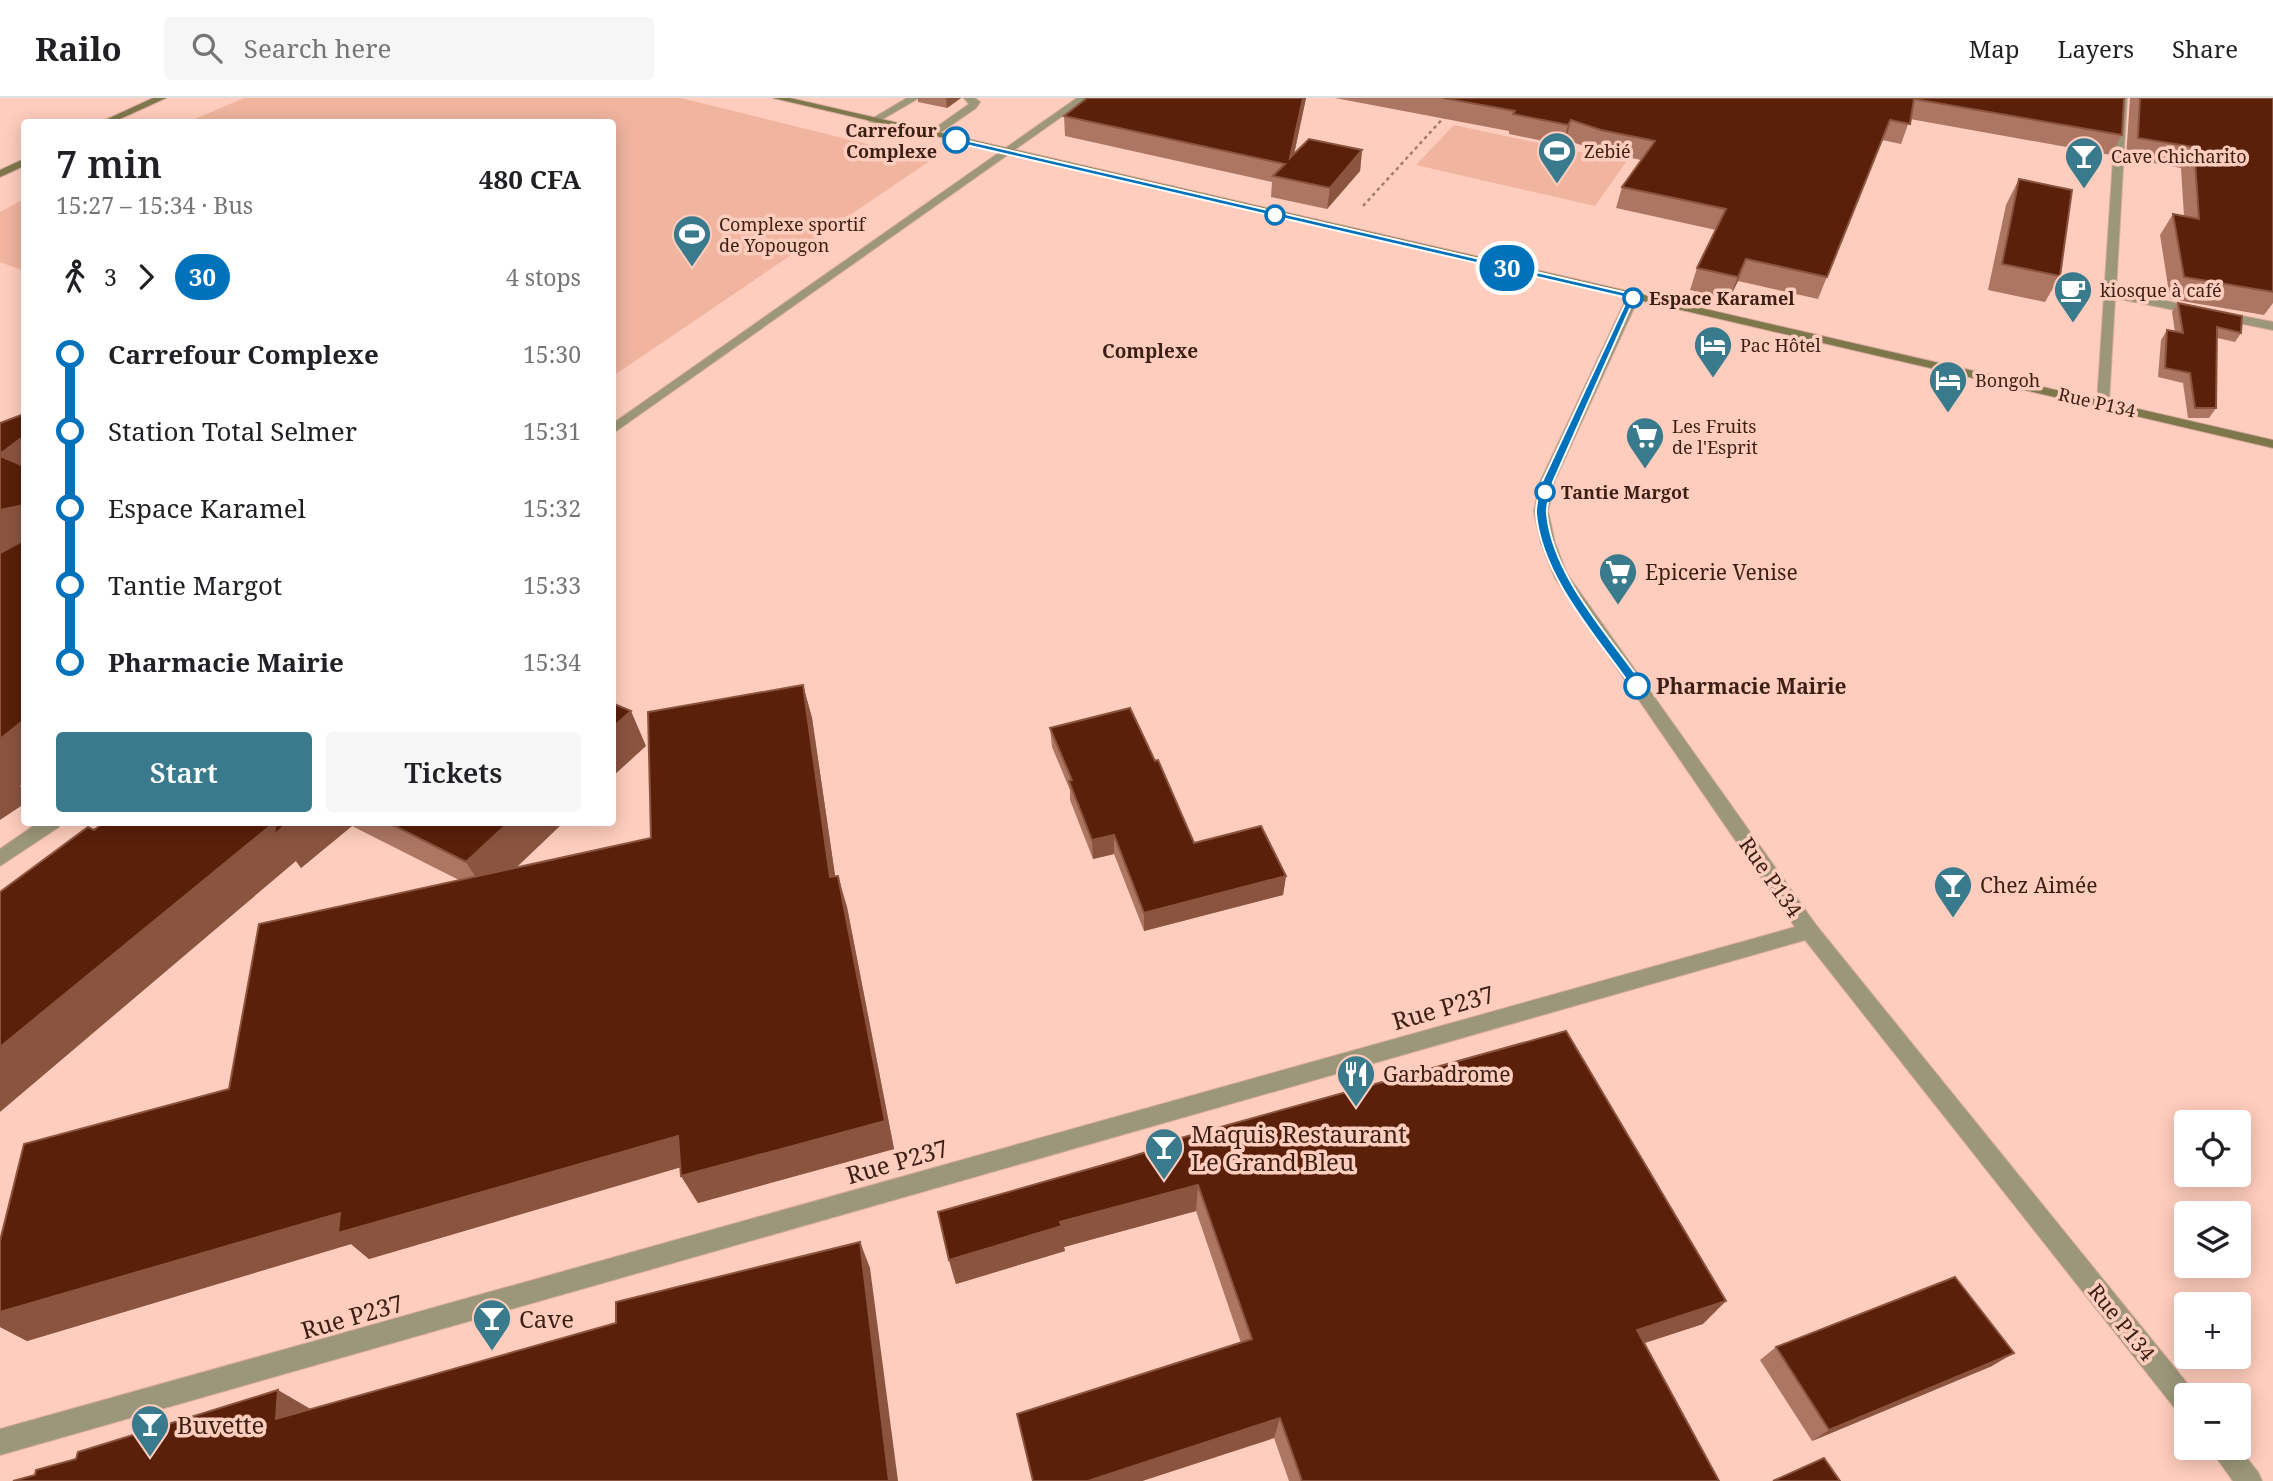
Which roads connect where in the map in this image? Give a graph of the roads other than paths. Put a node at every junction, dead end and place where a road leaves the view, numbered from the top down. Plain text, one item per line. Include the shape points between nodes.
1 (161, 98) edge
2 (778, 98) edge
3 (914, 98) edge
4 (969, 98) edge
5 (1083, 98) edge
6 (2122, 98) edge
7 (113, 119) edge
8 (873, 121) junction
9 (931, 135) junction
10 (1005, 152) junction
11 (21, 164) edge
12 (0, 174) edge
13 (2109, 293) junction
14 (1633, 297) junction
15 (2273, 326) edge
16 (2103, 403) junction
17 (616, 427) edge
18 (2273, 444) edge
19 (47, 826) edge
20 (0, 859) edge
21 (1809, 931) junction
22 (2174, 1387) edge
23 (0, 1442) edge
24 (2232, 1460) edge
25 (2249, 1481) edge

1 - 7 street
2 - 8 street, Rue P134
3 - 8 street
4 - 9 street via 974,106
5 - 10 street
6 - 13 street
8 - 9 street, Rue P134
9 - 10 street, Rue P134
10 - 14 street, Rue P134
10 - 17 street
11 - 12 street
13 - 15 street
13 - 16 street
14 - 16 street, Rue P134
14 - 21 street, Rue P134 via 1547,482 1541,512 1548,543 1560,575
16 - 18 street, Rue P134
19 - 20 street
21 - 22 street, Rue P134
21 - 23 street, Rue P237
24 - 25 street

